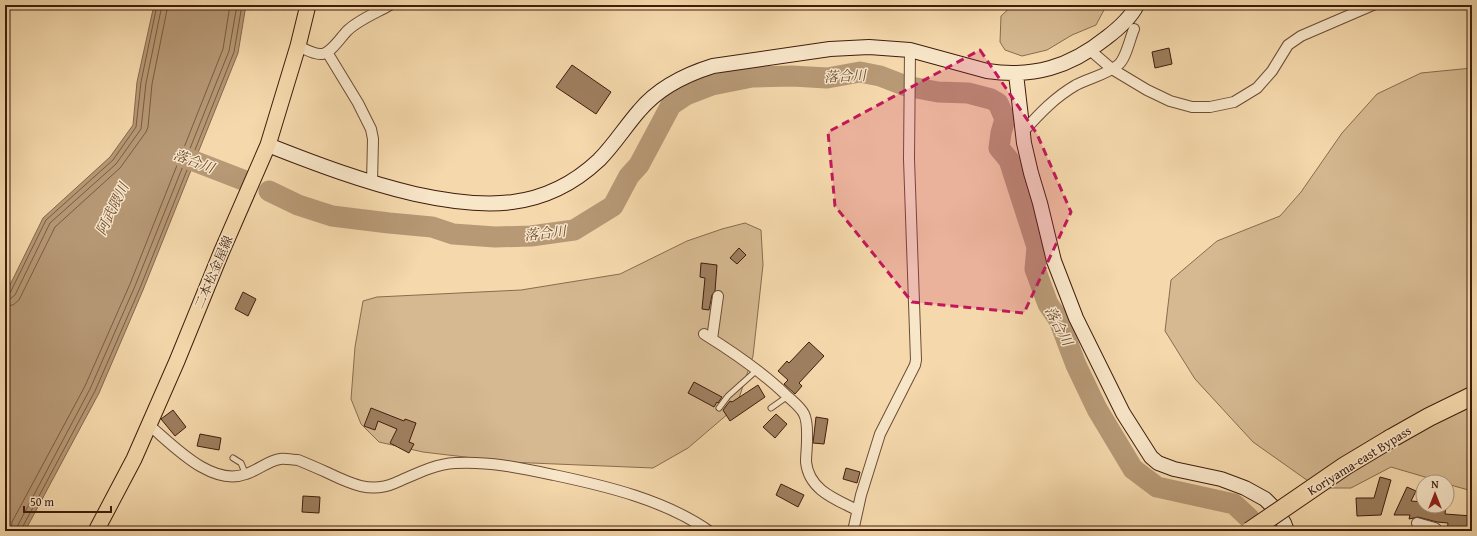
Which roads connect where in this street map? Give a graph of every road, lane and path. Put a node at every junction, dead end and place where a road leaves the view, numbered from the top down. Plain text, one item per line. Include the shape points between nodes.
1 (308, 5) edge
2 (390, 5) edge
3 (1138, 5) edge
4 (1373, 5) edge
5 (1134, 29) dead end
6 (298, 46) junction
7 (910, 50) junction
8 (1091, 51) junction
9 (327, 52) junction
10 (1112, 69) junction
11 (1016, 74) junction
12 (1023, 132) junction
13 (268, 145) junction
14 (372, 183) junction
15 (718, 296) dead end
16 (757, 370) junction
17 (788, 396) junction
18 (1472, 396) edge
19 (719, 408) dead end
20 (771, 408) dead end
21 (149, 425) junction
22 (233, 458) dead end
23 (246, 475) junction
24 (856, 510) junction
25 (1416, 523) dead end
26 (96, 531) edge
27 (709, 531) edge
28 (853, 531) edge
29 (1250, 531) edge
30 (1287, 531) edge
31 (1438, 531) edge

1 - 6 main road, 二本松金屋線
2 - 9 street via 358,22
3 - 8 street via 1124,23
4 - 10 street via 1302,36 1288,45 1272,72 1261,84 1234,102 1222,105 1202,108 1181,105
5 - 10 street via 1122,60
6 - 9 street via 316,54
6 - 13 main road, 二本松金屋線
7 - 11 street via 987,71
7 - 14 street via 869,47 830,49 727,63 697,71 674,81 660,91 639,110 600,159 586,171 553,192 534,198 474,204 432,198
7 - 24 street via 909,159 916,360 880,434
8 - 10 street
8 - 11 street via 1056,67
9 - 14 street via 371,129
10 - 12 street via 1066,92 1052,102
11 - 12 street
12 - 30 street via 1054,261 1076,318 1123,413 1151,457 1174,469 1220,479 1245,488 1265,499 1275,509
13 - 14 street
13 - 21 main road, 二本松金屋線
15 - 16 street via 708,337
16 - 17 street
16 - 19 lane via 728,396
17 - 20 lane
17 - 24 street via 804,413 807,422 806,461 813,481 827,496
18 - 29 highway, Koriyama-east Bypass, bridge via 1429,417 1345,466
21 - 23 street via 194,463 222,475
21 - 26 main road, 二本松金屋線
22 - 23 lane via 240,463
23 - 27 street via 280,458 291,459 355,485 375,488 453,463 484,462 606,486 685,516
24 - 28 street
25 - 31 street

